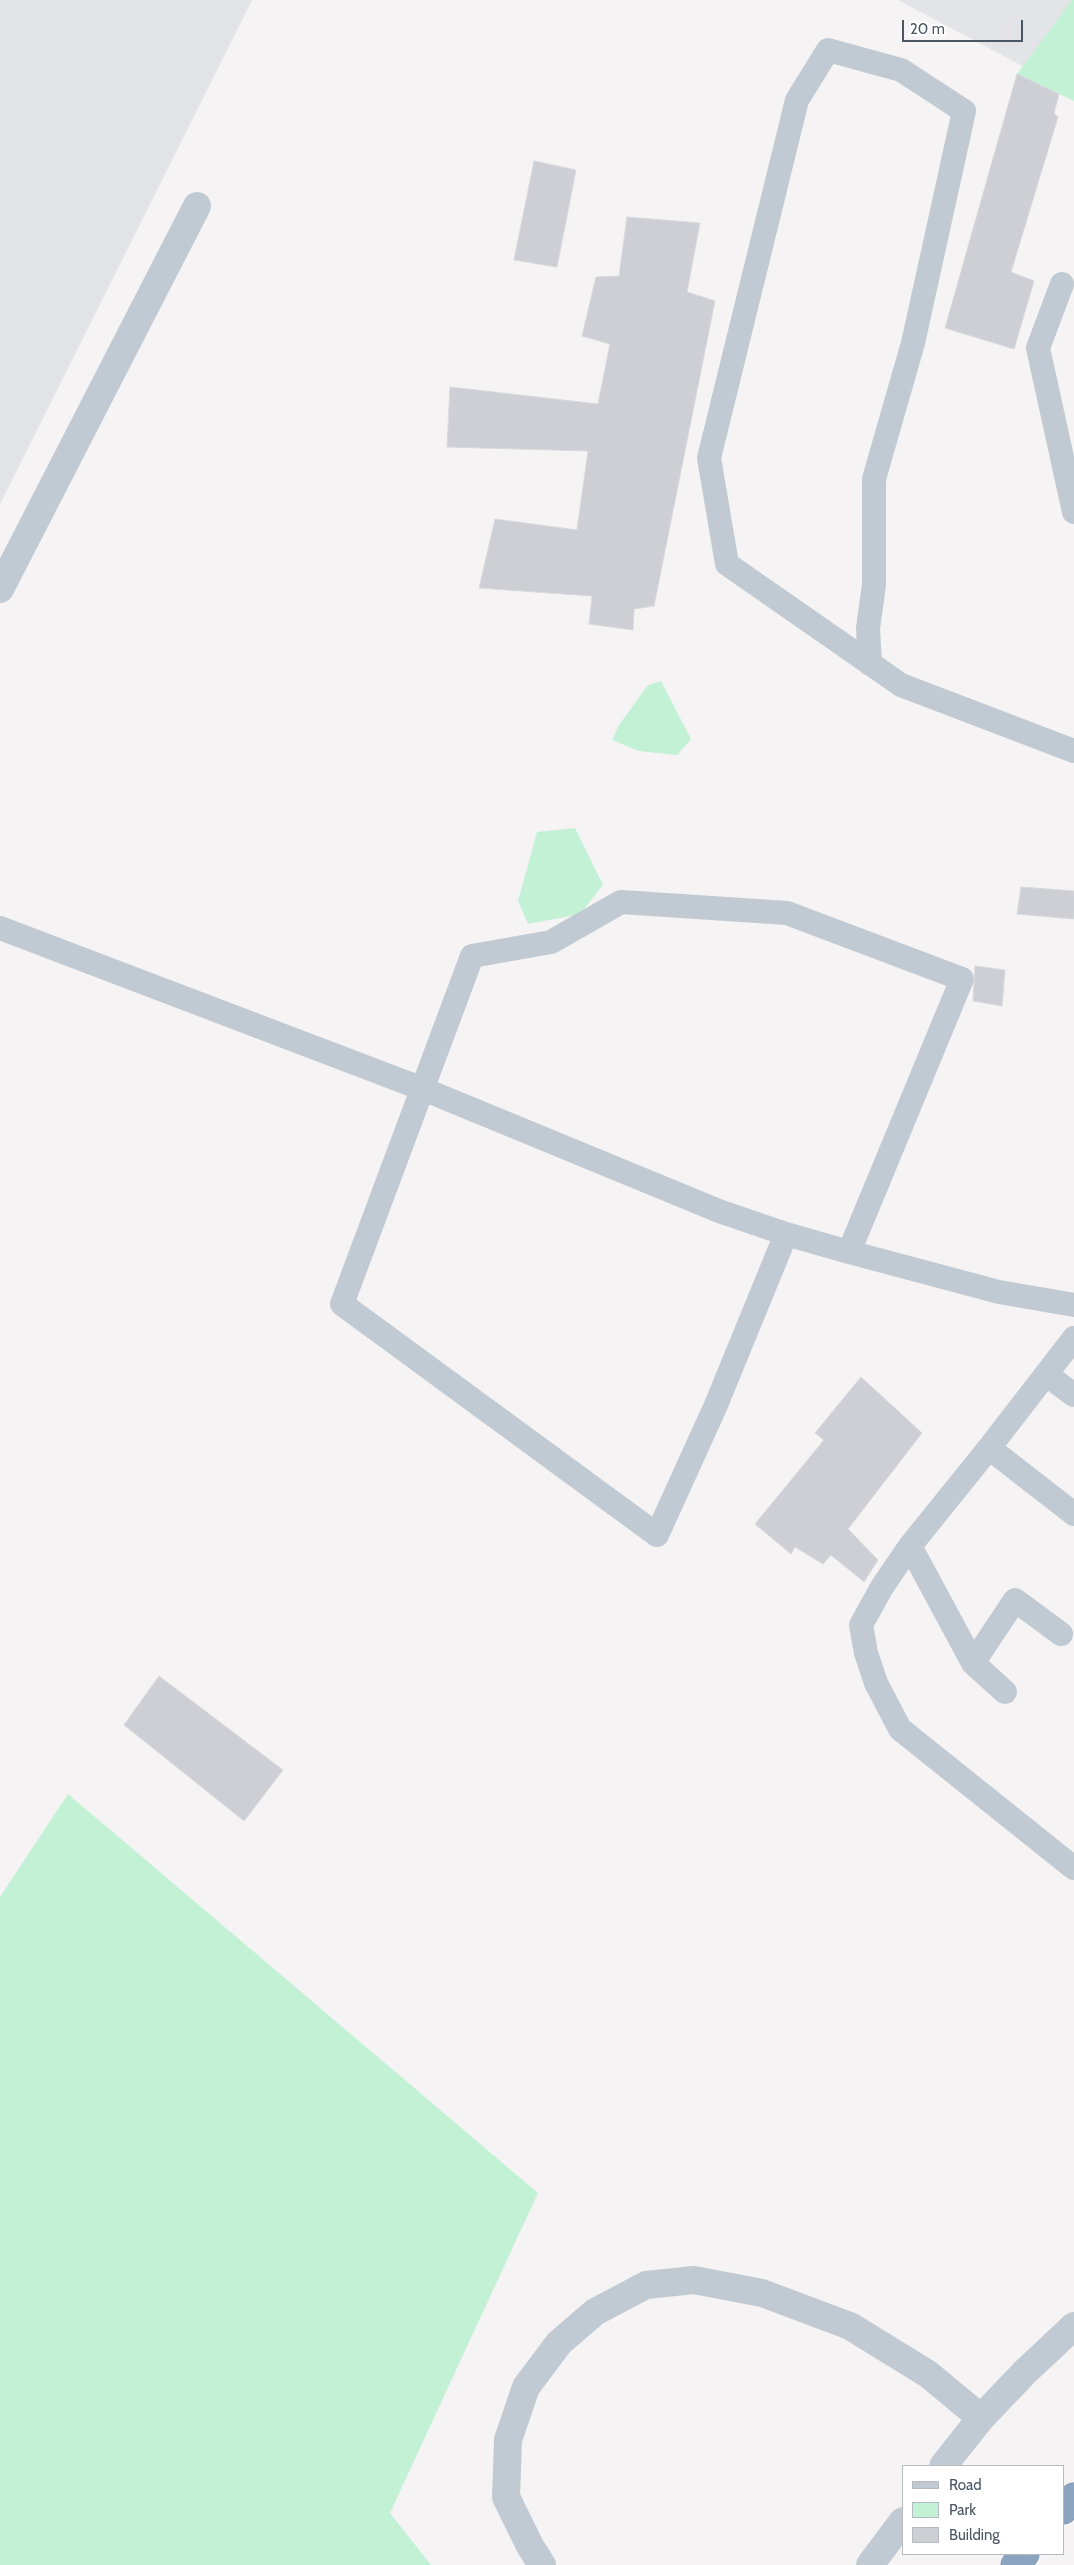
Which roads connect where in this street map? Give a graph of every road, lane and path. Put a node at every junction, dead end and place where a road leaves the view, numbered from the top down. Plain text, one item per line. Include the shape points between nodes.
1 (198, 206) dead end
2 (1062, 284) dead end
3 (1073, 504) edge
4 (0, 590) edge
5 (870, 664) junction
6 (1074, 751) edge
7 (0, 928) edge
8 (423, 1089) junction
9 (786, 1234) junction
10 (849, 1252) junction
11 (1074, 1305) edge
12 (1074, 1338) edge
13 (1047, 1375) junction
14 (1074, 1395) edge
15 (989, 1448) junction
16 (1074, 1514) edge
17 (910, 1546) junction
18 (1061, 1634) dead end
19 (973, 1663) junction
20 (1005, 1692) dead end
21 (1074, 1868) edge
22 (1074, 2326) edge
23 (980, 2418) junction
24 (944, 2465) edge
25 (902, 2522) edge
26 (1023, 2555) edge
27 (1030, 2555) edge
28 (542, 2565) edge
29 (870, 2565) edge
30 (1015, 2565) edge
31 (1022, 2565) edge

1 - 4 street
2 - 3 lane via 1038,348
5 - 5 lane via 727,564 709,458 797,100 828,50 901,70 964,110 913,343 874,479 874,585 868,628
5 - 6 lane via 901,685
7 - 8 lane
8 - 9 lane via 719,1211
8 - 9 lane via 342,1304 657,1535 716,1405
8 - 10 lane via 472,956 551,942 621,902 787,913 874,945 962,980
9 - 10 lane
10 - 11 lane via 999,1292
12 - 13 lane
13 - 14 lane
13 - 15 lane
15 - 16 lane
15 - 17 lane
17 - 19 lane
17 - 21 lane via 861,1625 876,1683 900,1729
18 - 19 lane via 1015,1600
19 - 20 lane
22 - 23 street
23 - 24 street
23 - 28 street via 928,2374 850,2326 762,2293 694,2280 646,2286 595,2312 580,2324 559,2343 526,2387 508,2440 506,2497
25 - 29 street
26 - 30 highway
27 - 31 highway

